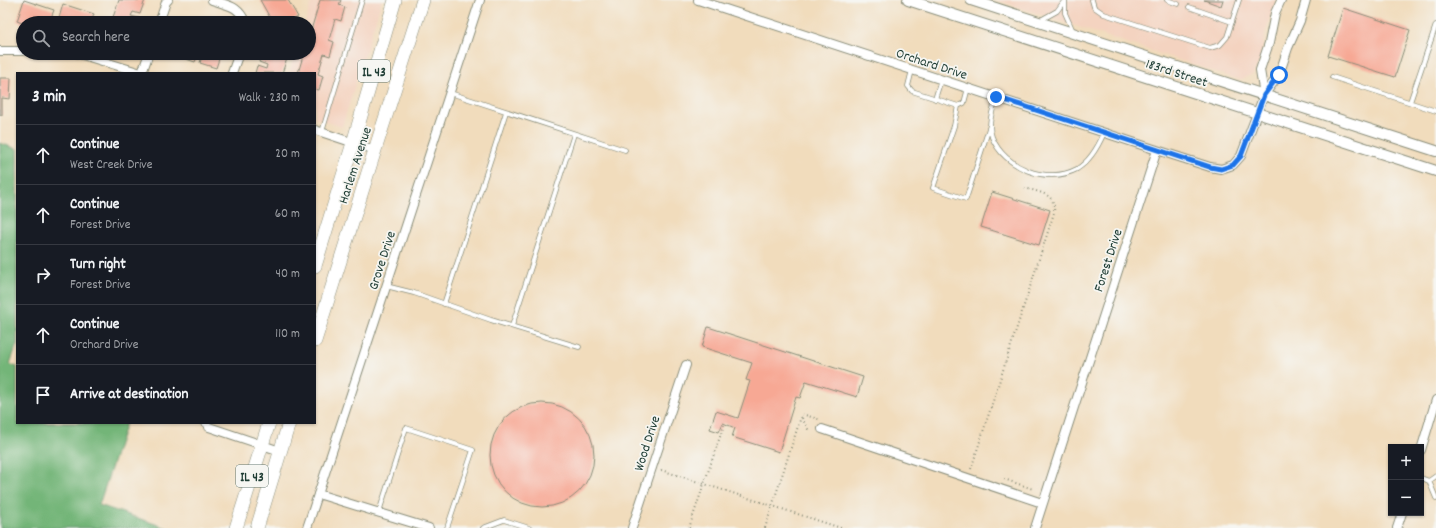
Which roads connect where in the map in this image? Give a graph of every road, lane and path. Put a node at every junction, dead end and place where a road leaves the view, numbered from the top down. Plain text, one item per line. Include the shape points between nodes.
1 (168, 0) edge
2 (212, 0) edge
3 (362, 0) edge
4 (395, 0) edge
5 (424, 0) edge
6 (480, 0) edge
7 (698, 0) edge
8 (908, 0) edge
9 (971, 0) edge
10 (1065, 0) edge
11 (1092, 0) edge
12 (1167, 0) edge
13 (1240, 0) edge
14 (1281, 0) edge
15 (1306, 0) edge
16 (1178, 4) dead end
17 (1189, 8) dead end
18 (161, 16) edge
19 (243, 16) edge
20 (1038, 22) junction
21 (1232, 22) junction
22 (1436, 25) edge
23 (1074, 34) junction
24 (16, 50) edge
25 (0, 51) edge
26 (99, 60) edge
27 (147, 60) edge
28 (237, 60) edge
29 (912, 70) junction
30 (139, 72) edge
31 (142, 72) edge
32 (232, 72) edge
33 (1332, 76) dead end
34 (941, 80) junction
35 (968, 88) junction
36 (449, 93) junction
37 (1264, 95) junction
38 (996, 97) junction
39 (936, 99) junction
40 (1410, 102) junction
41 (958, 106) junction
42 (1436, 111) edge
43 (506, 112) junction
44 (1258, 113) junction
45 (990, 125) junction
46 (318, 131) edge
47 (1104, 133) junction
48 (574, 134) junction
49 (354, 143) junction
50 (375, 150) junction
51 (625, 150) dead end
52 (1157, 150) junction
53 (1436, 150) edge
54 (1436, 171) edge
55 (1025, 188) dead end
56 (317, 251) edge
57 (386, 286) junction
58 (444, 304) junction
59 (512, 326) junction
60 (316, 338) edge
61 (579, 346) dead end
62 (686, 365) dead end
63 (1436, 400) edge
64 (801, 417) junction
65 (206, 424) edge
66 (268, 424) edge
67 (289, 424) edge
68 (724, 425) dead end
69 (823, 425) joint
70 (809, 431) dead end
71 (1423, 444) edge
72 (262, 445) junction
73 (280, 451) junction
74 (658, 469) dead end
75 (971, 469) dead end
76 (1436, 476) edge
77 (999, 478) dead end
78 (1424, 479) edge
79 (1429, 481) junction
80 (705, 484) junction
81 (1033, 489) dead end
82 (318, 494) junction
83 (1436, 498) edge
84 (1042, 503) junction
85 (772, 506) junction
86 (379, 513) junction
87 (1401, 516) edge
88 (236, 528) edge
89 (257, 528) edge
90 (307, 528) edge
91 (429, 528) edge
92 (447, 528) edge
93 (483, 528) edge
94 (529, 528) edge
95 (632, 528) edge
96 (689, 528) edge
97 (765, 528) edge
98 (841, 528) edge
99 (1035, 528) edge
100 (1397, 528) edge

1 - 18 street
2 - 19 street via 236,9
3 - 46 lane
4 - 49 main road, Harlem Avenue / IL 43
5 - 50 main road, Harlem Avenue / IL 43
6 - 36 street, Grove Drive
7 - 29 street, Orchard Drive
8 - 44 street, 183rd Street
9 - 20 street, 183rd Street
10 - 20 lane via 1057,11
10 - 23 lane via 1065,13
11 - 21 lane via 1094,7 1104,14 1210,48 1220,45 1227,37
12 - 16 lane
13 - 21 lane
14 - 37 street via 1274,13 1269,44 1260,70
15 - 37 street via 1279,75
17 - 21 lane
20 - 23 street, 183rd Street
22 - 40 lane
23 - 37 street, 183rd Street
24 - 25 street
26 - 30 street
27 - 31 street
28 - 32 street
29 - 34 street, Orchard Drive
29 - 39 lane via 909,89
33 - 40 lane
34 - 35 street, Orchard Drive
34 - 39 lane
35 - 38 street, Orchard Drive
35 - 41 lane via 964,103
36 - 43 lane
36 - 57 street, Grove Drive
37 - 44 street
37 - 53 street, 183rd Street
38 - 45 lane
38 - 47 street, Orchard Drive
39 - 41 lane
40 - 42 lane
41 - 45 lane via 954,126 933,188 966,199
43 - 48 lane
43 - 58 lane
44 - 52 street via 1241,156 1233,165 1221,169 1210,167
44 - 54 street, 183rd Street
45 - 47 lane via 992,136 1001,153 1012,164 1027,171 1048,175 1063,174 1077,168 1098,148
46 - 49 street
47 - 52 street, Orchard Drive
48 - 51 lane
48 - 59 lane
49 - 50 street
49 - 56 main road, Harlem Avenue / IL 43
50 - 60 main road, Harlem Avenue / IL 43
52 - 84 street, Forest Drive
55 - 75 path via 1050,197 1055,204 1054,213
57 - 58 lane
57 - 82 street, Grove Drive
58 - 59 lane
59 - 61 lane
62 - 95 street, Wood Drive
63 - 71 street
64 - 69 path via 802,414
64 - 70 path
64 - 85 path
65 - 72 street
66 - 72 main road, IL 43
67 - 73 main road, IL 43
68 - 80 path
69 - 84 street
72 - 73 street
72 - 88 main road, IL 43
73 - 89 main road, IL 43
74 - 80 path
76 - 79 lane
77 - 81 path
78 - 79 lane
79 - 83 lane
80 - 85 path
80 - 96 path
82 - 86 street
82 - 90 street, Grove Drive
84 - 99 street, Forest Drive
85 - 97 path
85 - 98 path
86 - 91 street
86 - 92 lane via 406,428 473,450
87 - 100 street
93 - 94 lane via 504,520

